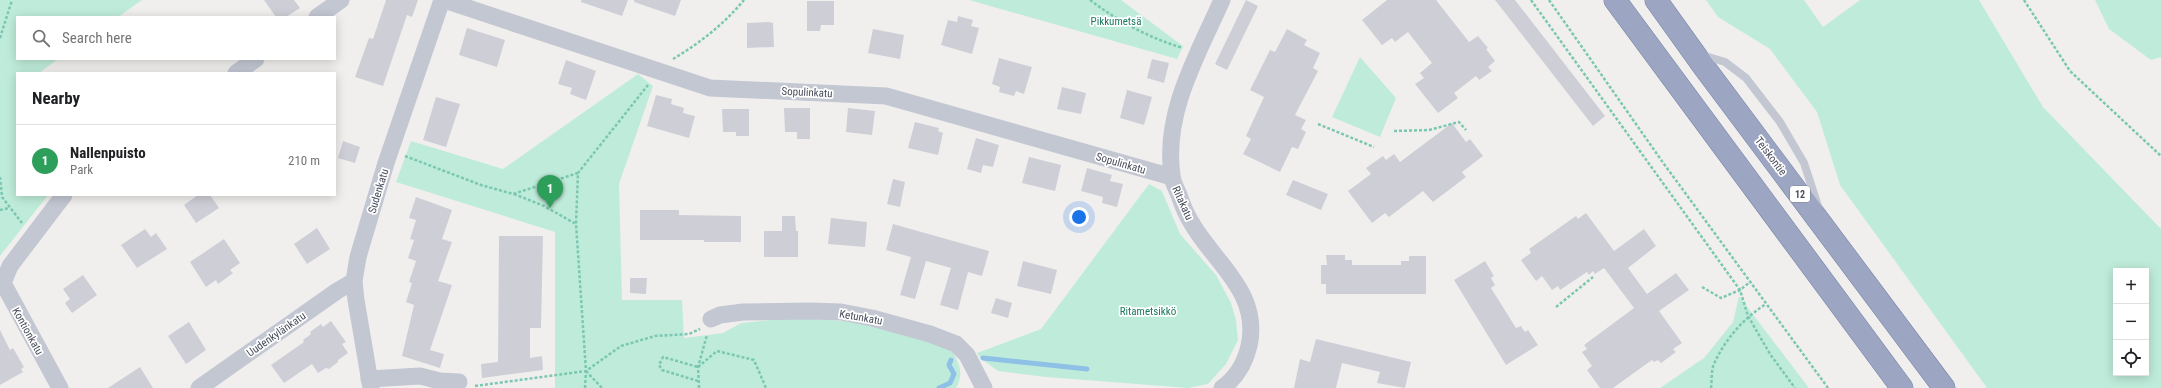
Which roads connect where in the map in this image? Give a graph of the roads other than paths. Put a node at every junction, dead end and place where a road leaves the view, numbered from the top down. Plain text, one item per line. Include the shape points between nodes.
1 (342, 0) edge
2 (443, 0) edge
3 (1222, 0) edge
4 (1615, 0) edge
5 (1656, 0) edge
6 (318, 16) edge
7 (255, 60) edge
8 (237, 72) edge
9 (1172, 177) junction
10 (63, 196) edge
11 (354, 281) junction
12 (711, 319) road end
13 (459, 382) road end
14 (370, 384) edge
15 (60, 388) edge
16 (199, 388) edge
17 (984, 388) edge
18 (1222, 388) edge
19 (1902, 388) edge
20 (1944, 388) edge

1 - 6 street
2 - 9 street, Sopulinkatu via 710,88 886,96
2 - 11 street, Sudenkatu via 386,163 358,256
3 - 9 street, Ritakatu via 1177,108 1170,144
4 - 19 highway
5 - 20 highway, Teiskontie / 12
7 - 8 street
9 - 18 street, Ritakatu via 1191,223 1230,274 1244,297 1252,334 1247,355 1233,380
10 - 15 street, Kontionkatu via 10,266 3,283
11 - 14 street, Sudenkatu
11 - 16 street, Uudenkylänkatu
12 - 17 street, Ketunkatu via 743,312 826,311 857,314 930,334 956,344 967,355
13 - 14 street via 420,376

